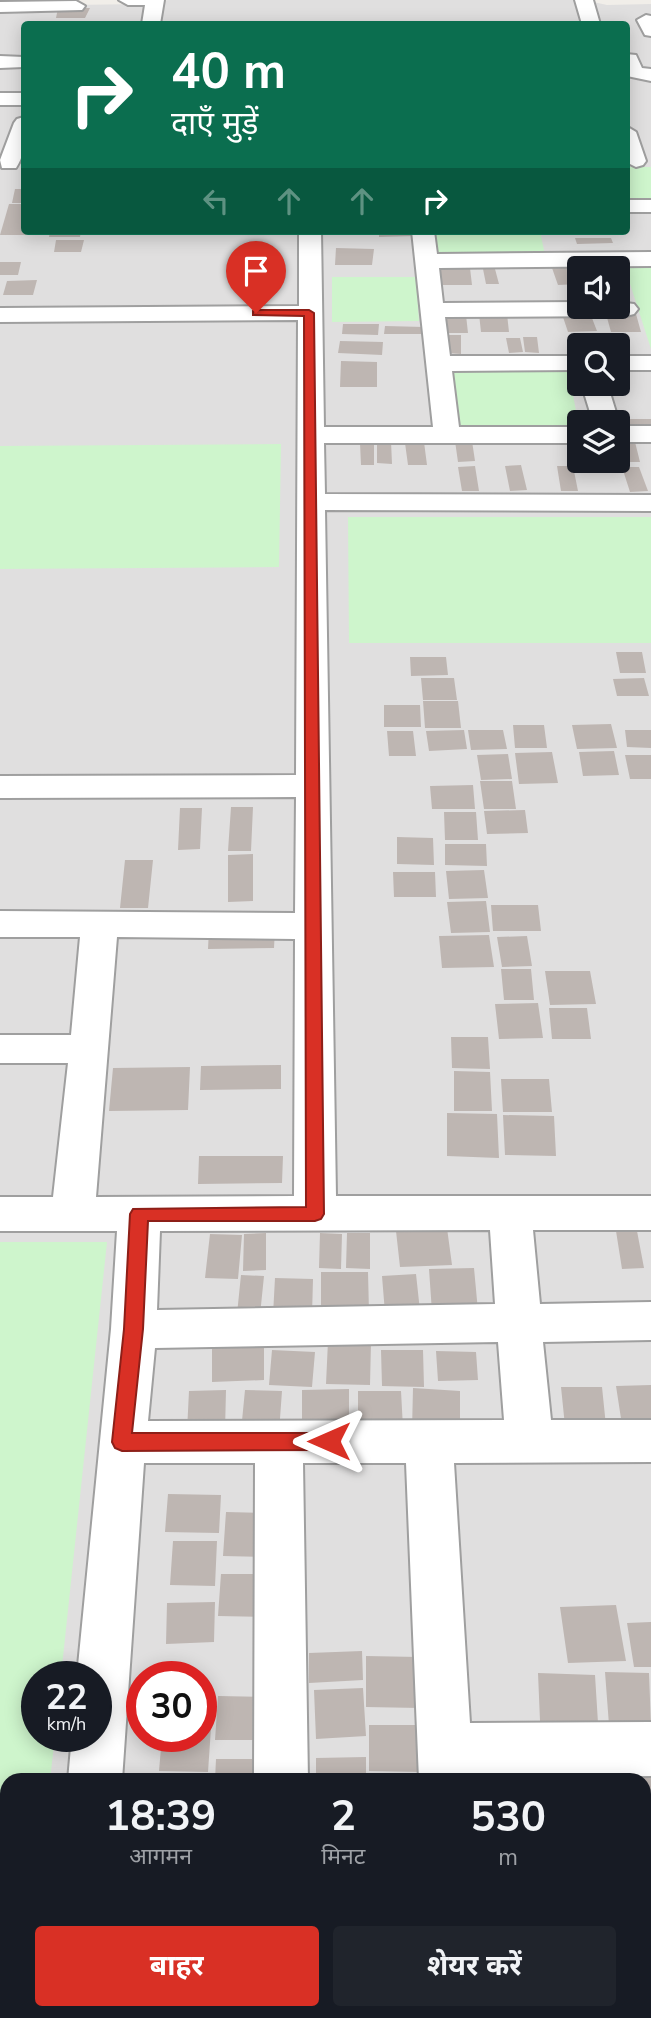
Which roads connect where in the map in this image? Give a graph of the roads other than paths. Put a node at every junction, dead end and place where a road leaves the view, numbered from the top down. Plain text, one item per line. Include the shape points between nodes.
1 (0, 0) edge
2 (17, 0) edge
3 (128, 0) edge
4 (583, 0) edge
5 (0, 6) edge
6 (76, 6) dead end
7 (152, 21) edge
8 (601, 21) edge
9 (630, 58) edge
10 (651, 59) edge
11 (0, 62) edge
12 (21, 62) edge
13 (630, 63) edge
14 (0, 75) edge
15 (21, 75) edge
16 (651, 75) edge
17 (0, 91) edge
18 (21, 91) edge
19 (0, 99) edge
20 (21, 99) edge
21 (21, 133) edge
22 (630, 142) edge
23 (638, 161) edge
24 (11, 164) edge
25 (630, 206) edge
26 (651, 206) edge
27 (310, 235) edge
28 (423, 235) edge
29 (651, 260) edge
30 (426, 261) junction
31 (567, 309) edge
32 (432, 310) junction
33 (309, 313) junction
34 (0, 314) edge
35 (567, 363) edge
36 (630, 363) edge
37 (651, 363) edge
38 (439, 364) junction
39 (630, 434) edge
40 (651, 434) edge
41 (310, 435) junction
42 (447, 435) junction
43 (567, 435) edge
44 (310, 502) junction
45 (651, 503) edge
46 (312, 786) junction
47 (0, 787) edge
48 (0, 924) edge
49 (100, 925) junction
50 (313, 926) junction
51 (0, 1049) edge
52 (88, 1049) junction
53 (651, 1213) edge
54 (0, 1214) edge
55 (71, 1214) junction
56 (139, 1214) junction
57 (315, 1214) junction
58 (510, 1214) junction
59 (651, 1321) edge
60 (520, 1323) junction
61 (134, 1329) junction
62 (529, 1440) junction
63 (429, 1441) junction
64 (651, 1441) edge
65 (122, 1442) junction
66 (279, 1442) junction
67 (651, 1749) edge
68 (445, 1765) edge
69 (96, 1773) edge
70 (281, 1773) edge

1 - 2 street
3 - 7 street via 155,0
4 - 8 street
5 - 6 street
9 - 10 street
11 - 12 street
13 - 16 street via 634,72
14 - 15 street
17 - 18 street
19 - 20 street
21 - 24 street
22 - 23 street
25 - 26 street
27 - 33 street
28 - 30 street
29 - 30 street via 570,250
30 - 32 street
31 - 32 street
32 - 38 street
33 - 34 street
33 - 41 street
35 - 38 street
36 - 37 street
38 - 42 street
39 - 40 street
41 - 42 street
41 - 44 street
42 - 43 street
44 - 45 street
44 - 46 street
46 - 47 street
46 - 50 street
48 - 49 street
49 - 50 street
49 - 52 street
50 - 57 street
51 - 52 street
52 - 55 street
53 - 58 street
54 - 55 street
55 - 56 street
56 - 57 street
56 - 61 street
57 - 58 street
58 - 60 street
59 - 60 street
60 - 61 street
60 - 62 street
61 - 65 street
62 - 63 street
62 - 64 street
63 - 66 street
63 - 68 street
65 - 66 street
65 - 69 street
66 - 70 street
67 - 68 street

